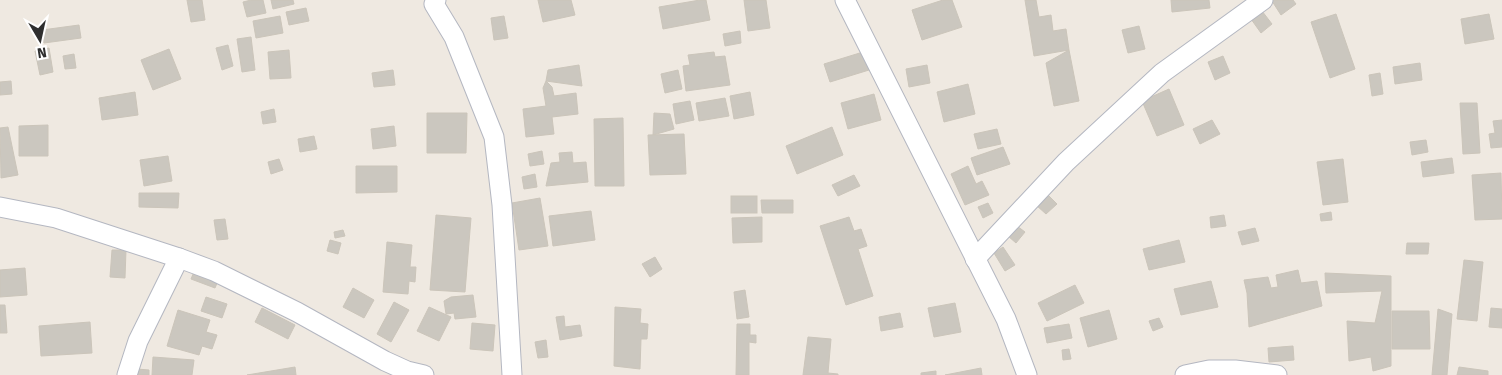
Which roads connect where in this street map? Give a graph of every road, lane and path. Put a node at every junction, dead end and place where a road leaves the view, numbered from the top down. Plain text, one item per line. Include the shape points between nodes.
1 (845, 0) edge
2 (1263, 0) edge
3 (432, 1) edge
4 (0, 207) edge
5 (180, 258) junction
6 (975, 259) junction
7 (127, 375) edge
8 (424, 375) edge
9 (512, 375) edge
10 (1027, 375) edge
11 (1185, 375) edge
12 (1277, 375) edge

1 - 6 street
2 - 6 street via 1162,73 1066,162
3 - 9 street via 454,37 494,137 502,205
4 - 5 street via 56,218
5 - 7 street via 138,341
5 - 8 street via 297,312 385,361
6 - 10 street via 1006,319
11 - 12 street via 1209,370 1235,370

